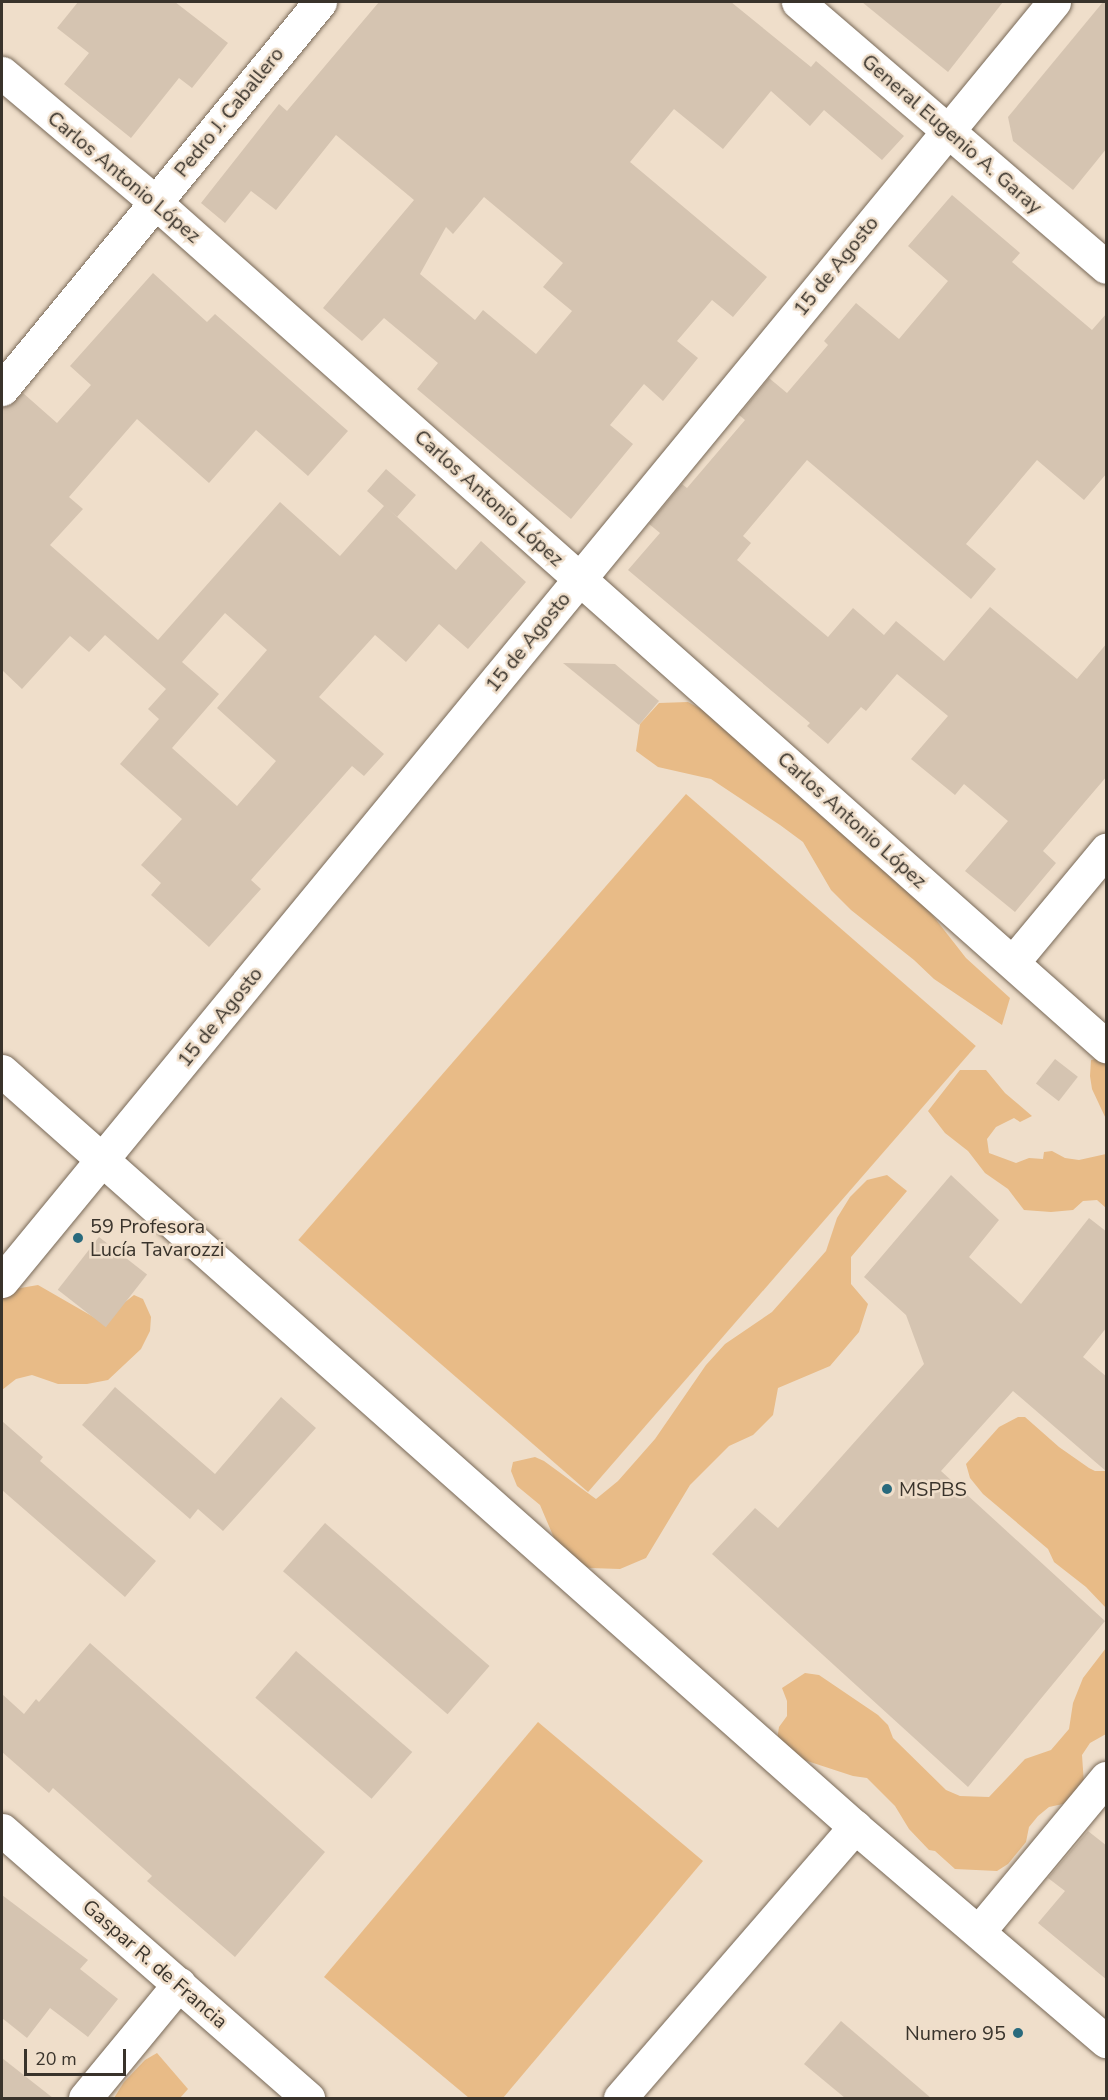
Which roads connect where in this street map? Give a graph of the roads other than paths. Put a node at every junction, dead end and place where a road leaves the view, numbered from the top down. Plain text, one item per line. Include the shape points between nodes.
1 (320, 2) edge
2 (798, 2) edge
3 (1054, 2) edge
4 (2, 74) edge
5 (948, 130) junction
6 (155, 202) junction
7 (1107, 267) edge
8 (2, 389) edge
9 (580, 579) junction
10 (1107, 850) edge
11 (1012, 962) junction
12 (1107, 1046) edge
13 (2, 1071) edge
14 (102, 1160) junction
15 (2, 1281) edge
16 (1107, 1778) edge
17 (855, 1827) junction
18 (2, 1830) edge
19 (979, 1931) junction
20 (179, 1984) junction
21 (1107, 2041) edge
22 (85, 2098) edge
23 (308, 2098) edge
24 (620, 2098) edge

1 - 6 street, Pedro J. Caballero
2 - 5 street, General Eugenio A. Garay
3 - 5 street, 15 de Agosto
4 - 6 street, Carlos Antonio López
5 - 7 street, General Eugenio A. Garay
5 - 9 street, 15 de Agosto
6 - 8 street, Pedro J. Caballero
6 - 9 street, Carlos Antonio López
9 - 11 street, Carlos Antonio López
9 - 14 street, 15 de Agosto
10 - 11 street
11 - 12 street, Carlos Antonio López
13 - 14 street
14 - 15 street, 15 de Agosto
14 - 17 street
16 - 19 street
17 - 19 street
17 - 24 street
18 - 20 street, Gaspar R. de Francia
19 - 21 street
20 - 22 street
20 - 23 street, Gaspar R. de Francia

